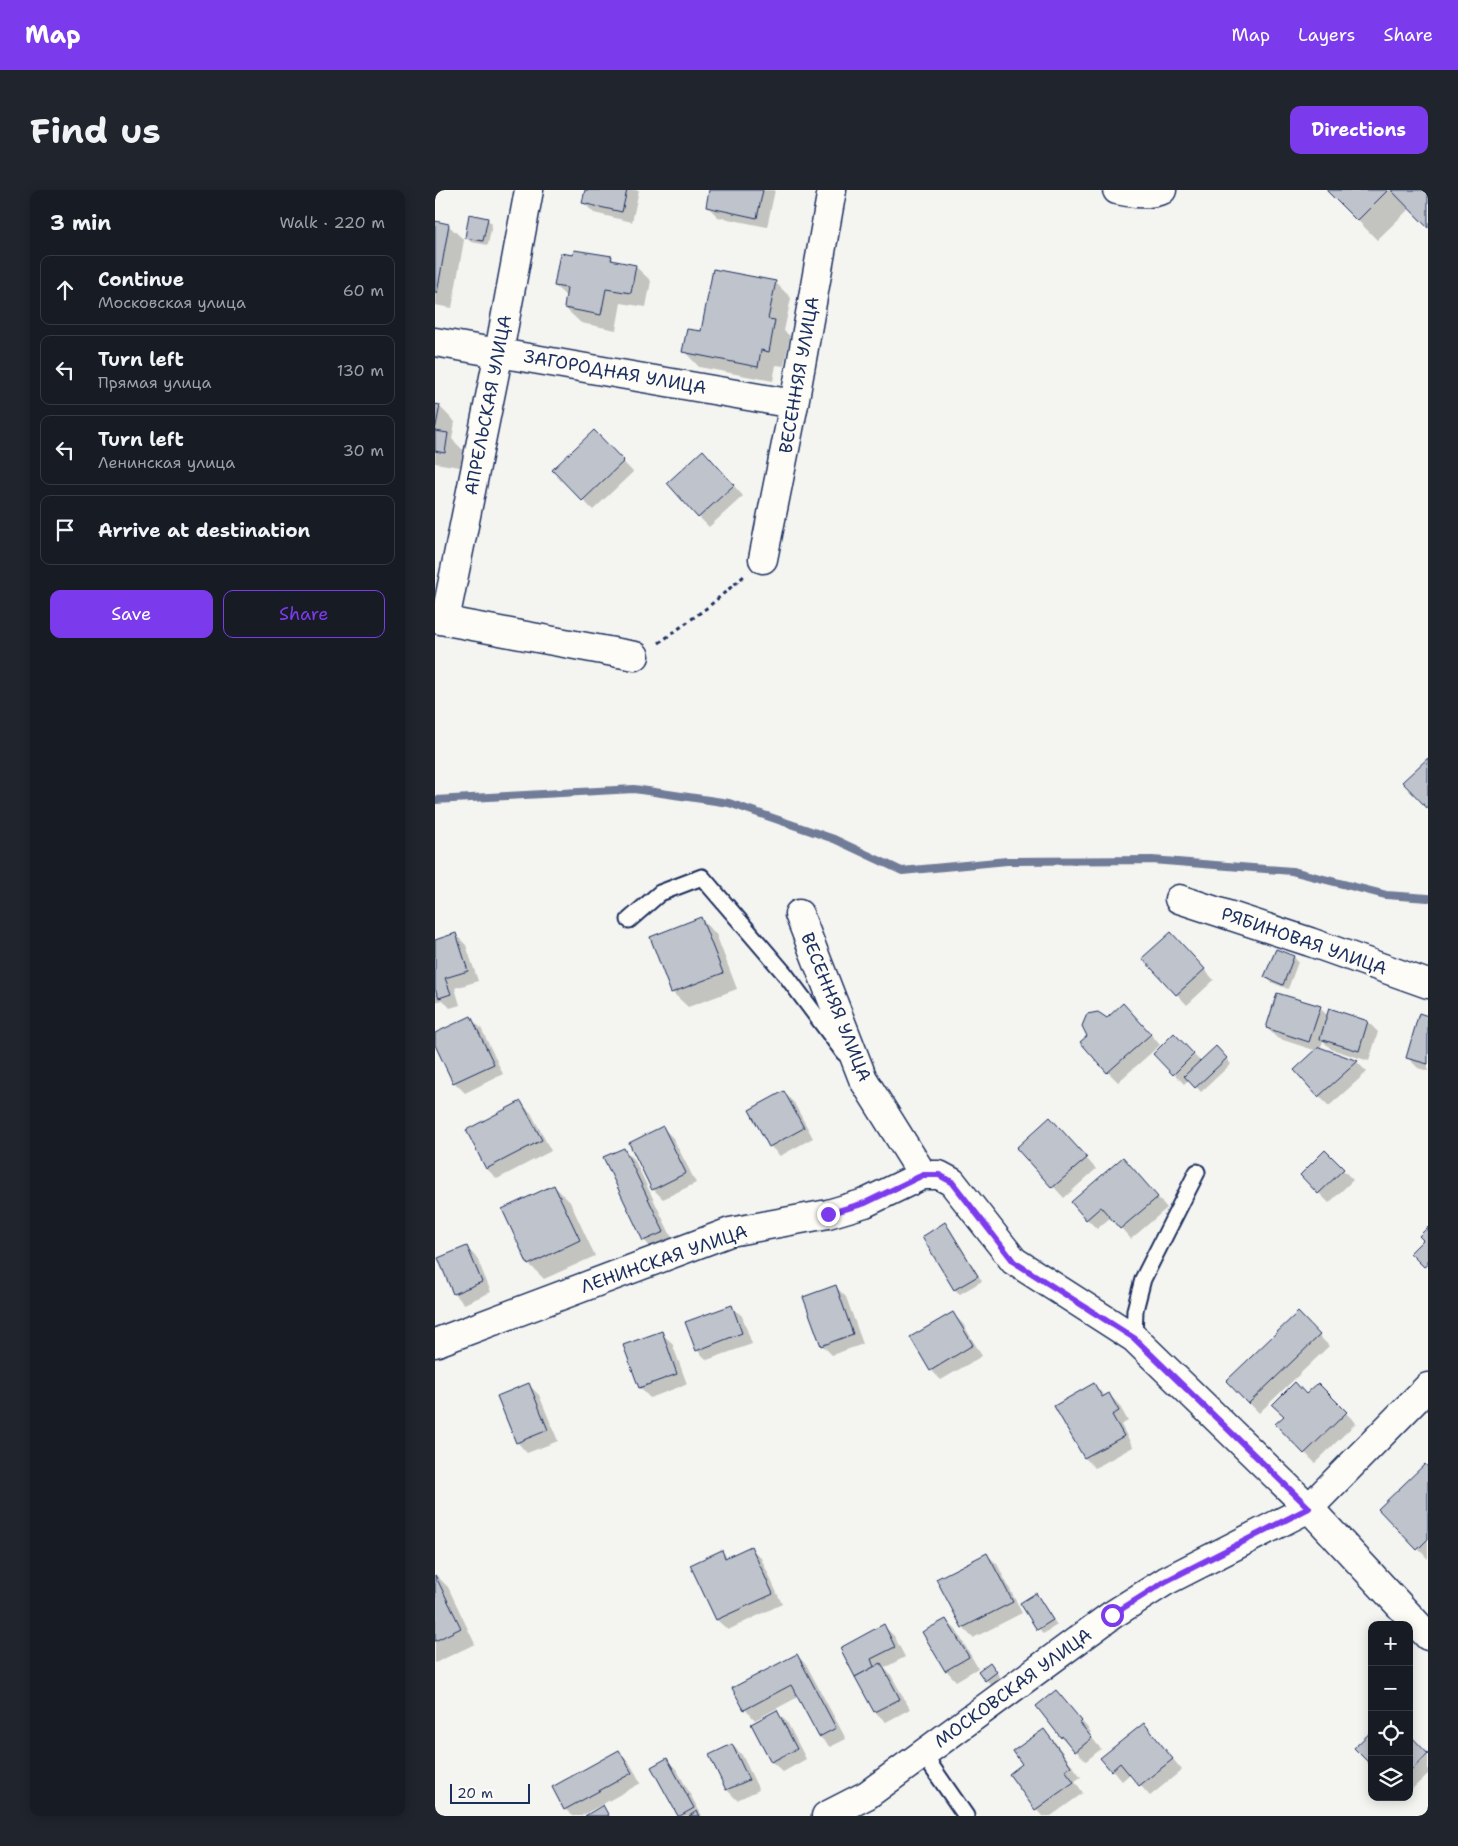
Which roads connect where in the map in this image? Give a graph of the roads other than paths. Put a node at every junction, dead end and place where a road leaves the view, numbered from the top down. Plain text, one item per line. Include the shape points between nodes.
1 (529, 190) edge
2 (832, 190) edge
3 (1117, 190) edge
4 (1162, 190) edge
5 (435, 342) edge
6 (499, 352) junction
7 (794, 404) junction
8 (763, 559) road end
9 (440, 620) edge
10 (635, 656) road end
11 (1179, 899) dead end
12 (799, 914) dead end
13 (629, 920) dead end
14 (1428, 984) edge
15 (863, 1078) junction
16 (1197, 1172) dead end
17 (923, 1175) junction
18 (1134, 1338) junction
19 (435, 1343) edge
20 (1428, 1387) edge
21 (1309, 1508) junction
22 (1428, 1636) edge
23 (923, 1754) junction
24 (826, 1816) edge
25 (967, 1816) edge

1 - 6 street, АПРЕЛЬСКАЯ УЛИЦА
2 - 7 street, ВЕСЕННЯЯ УЛИЦА
3 - 4 street
5 - 6 street, ЗАГОРОДНАЯ УЛИЦА
6 - 7 street, ЗАГОРОДНАЯ УЛИЦА
6 - 9 street, АПРЕЛЬСКАЯ УЛИЦА
7 - 8 street, ВЕСЕННЯЯ УЛИЦА
9 - 10 street
11 - 14 street, РЯБИНОВАЯ УЛИЦА
12 - 15 street, ВЕСЕННЯЯ УЛИЦА
13 - 15 lane via 660,893 702,877 785,974
15 - 17 street, ВЕСЕННЯЯ УЛИЦА
16 - 18 lane via 1143,1279 1135,1310
17 - 18 street via 939,1175 952,1182 1014,1262
17 - 19 street, ЛЕНИНСКАЯ УЛИЦА via 865,1203 828,1214 730,1232
18 - 21 street
20 - 21 street, МОСКОВСКАЯ УЛИЦА
21 - 22 street
21 - 23 street, МОСКОВСКАЯ УЛИЦА via 1166,1581 1112,1615
23 - 24 street, МОСКОВСКАЯ УЛИЦА via 867,1795
23 - 25 lane

